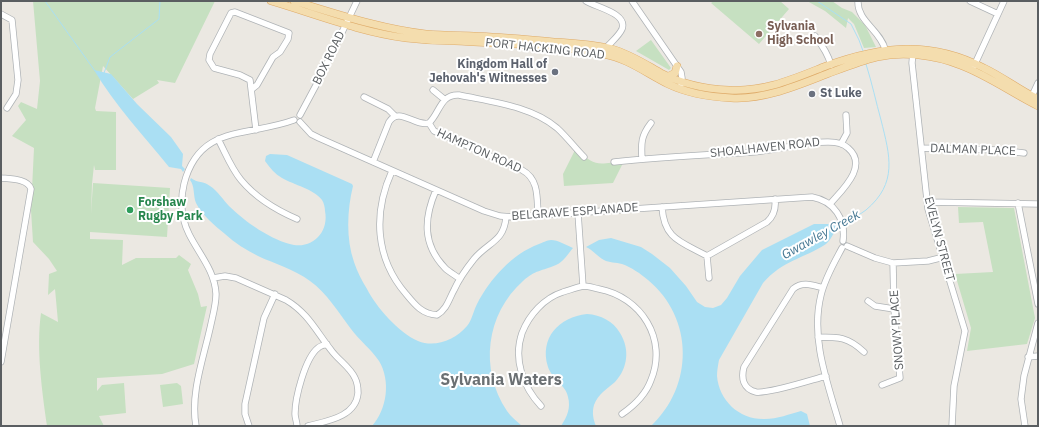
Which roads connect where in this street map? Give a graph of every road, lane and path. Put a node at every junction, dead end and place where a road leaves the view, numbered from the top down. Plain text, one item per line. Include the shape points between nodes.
1 (271, 1) edge
2 (294, 1) edge
3 (356, 1) edge
4 (586, 1) edge
5 (632, 1) edge
6 (858, 1) edge
7 (970, 1) edge
8 (1004, 1) edge
9 (1, 14) edge
10 (998, 14) junction
11 (347, 21) junction
12 (815, 36) dead end
13 (606, 48) junction
14 (885, 49) junction
15 (913, 52) junction
16 (873, 55) junction
17 (858, 59) junction
18 (830, 65) junction
19 (677, 66) junction
20 (973, 67) junction
21 (669, 76) junction
22 (1038, 83) edge
23 (681, 85) junction
24 (252, 89) junction
25 (433, 90) dead end
26 (364, 97) dead end
27 (1035, 98) edge
28 (444, 99) junction
29 (1038, 106) edge
30 (7, 108) dead end
31 (846, 115) dead end
32 (395, 116) junction
33 (297, 121) junction
34 (651, 123) dead end
35 (429, 124) junction
36 (256, 130) junction
37 (218, 139) junction
38 (841, 144) junction
39 (922, 148) junction
40 (1024, 153) dead end
41 (584, 157) dead end
42 (642, 159) junction
43 (372, 162) junction
44 (614, 162) dead end
45 (392, 171) junction
46 (1, 178) edge
47 (436, 190) junction
48 (775, 199) junction
49 (927, 202) junction
50 (1018, 203) junction
51 (830, 204) junction
52 (1038, 204) edge
53 (662, 207) junction
54 (578, 213) junction
55 (538, 215) junction
56 (506, 217) junction
57 (297, 219) dead end
58 (844, 245) junction
59 (707, 256) junction
60 (944, 257) junction
61 (893, 263) junction
62 (213, 278) junction
63 (709, 278) dead end
64 (460, 279) junction
65 (583, 286) junction
66 (823, 288) junction
67 (274, 294) junction
68 (868, 301) dead end
69 (1038, 304) edge
70 (894, 309) junction
71 (1038, 323) edge
72 (818, 337) junction
73 (327, 344) junction
74 (864, 352) dead end
75 (1038, 356) edge
76 (1028, 357) junction
77 (1, 362) edge
78 (826, 376) junction
79 (882, 385) dead end
80 (540, 406) dead end
81 (622, 414) dead end
82 (196, 426) edge
83 (249, 426) edge
84 (297, 426) edge
85 (308, 426) edge
86 (840, 426) edge
87 (952, 426) edge
88 (1025, 426) edge

1 - 11 main road, PORT HACKING ROAD
2 - 11 main road, PORT HACKING ROAD
3 - 11 street, BOX ROAD
4 - 13 street via 614,13 623,22 622,30
5 - 19 street
6 - 14 street via 860,15 882,39
7 - 10 street
8 - 10 street
9 - 30 street via 12,20 18,80 16,94
10 - 20 street
11 - 13 main road, PORT HACKING ROAD via 424,33 573,43
11 - 23 main road, PORT HACKING ROAD via 386,35 407,38 601,53 624,60
11 - 33 street, BOX ROAD via 300,115 295,115
12 - 18 street via 829,58
13 - 21 main road, PORT HACKING ROAD via 631,56
14 - 15 main road, PORT HACKING ROAD
14 - 16 main road, PORT HACKING ROAD
15 - 16 main road, PORT HACKING ROAD
15 - 20 main road, PORT HACKING ROAD via 941,52
15 - 39 street, EVELYN STREET via 912,64
16 - 17 main road, PORT HACKING ROAD
17 - 18 main road, PORT HACKING ROAD
17 - 23 main road, PORT HACKING ROAD via 798,86 752,98 722,98 696,94
18 - 23 main road, PORT HACKING ROAD via 758,89 716,90
19 - 21 main road via 675,73
19 - 23 street via 682,75
20 - 27 main road, PORT HACKING ROAD via 995,74
20 - 29 main road, PORT HACKING ROAD
21 - 23 main road, PORT HACKING ROAD
22 - 27 street
24 - 24 street via 250,80 214,68 209,60 230,12 289,33 280,52 273,57
24 - 36 street
25 - 28 street
26 - 32 street via 388,108
28 - 35 street
28 - 41 street via 454,94 531,112 558,129
31 - 38 street via 847,133
32 - 35 street, HAMPTON ROAD
32 - 43 street via 389,122
33 - 36 street
33 - 43 street, BELGRAVE ESPLANADE via 314,136
34 - 42 street via 642,138
35 - 55 street, HAMPTON ROAD via 434,131 530,175 536,184
36 - 37 street via 238,132
37 - 57 street via 241,180 275,209
37 - 62 street via 206,146 194,159 182,198 184,226
38 - 42 street, SHOALHAVEN ROAD via 806,143 762,151
38 - 51 street via 850,149 854,156 855,172
39 - 40 street, DALMAN PLACE
39 - 49 street, EVELYN STREET
42 - 44 street, SHOALHAVEN ROAD
43 - 45 street, BELGRAVE ESPLANADE
45 - 47 street, BELGRAVE ESPLANADE
45 - 64 street via 382,196 379,223 384,255 396,281 416,307 437,316 443,311
46 - 77 street via 26,182 31,189
47 - 56 street, BELGRAVE ESPLANADE via 484,211
47 - 64 street via 427,227 429,242 445,268
48 - 51 street, BELGRAVE ESPLANADE via 812,197
48 - 53 street, BELGRAVE ESPLANADE
48 - 59 street via 774,210 767,222
49 - 50 street
49 - 60 street, EVELYN STREET
50 - 52 street
50 - 69 street
51 - 58 street via 838,212 843,223
53 - 54 street, BELGRAVE ESPLANADE
53 - 59 street via 663,221 670,233
54 - 55 street, BELGRAVE ESPLANADE
54 - 65 street
55 - 56 street, BELGRAVE ESPLANADE
56 - 64 street via 501,235 474,259
58 - 61 street
58 - 66 street
59 - 63 street
60 - 61 street
60 - 87 street, EVELYN STREET via 965,331 954,386
61 - 70 street, SNOWY PLACE
62 - 67 street via 236,278
62 - 82 street via 216,294 197,384
65 - 80 street via 558,293 544,302 533,313 521,338 519,351 522,377 532,397
65 - 81 street via 608,290 628,300 644,317 652,332 656,362 651,382 642,397
66 - 72 street via 819,306
66 - 78 street via 806,284 793,289 744,367 743,381 755,392 767,392
67 - 73 street via 306,314
67 - 83 street via 264,318 245,404
68 - 70 street via 875,306
70 - 79 street, SNOWY PLACE via 900,378
71 - 76 street
72 - 74 street via 839,337 854,343
72 - 78 street
73 - 84 street via 318,348 304,368 296,402
73 - 85 street via 355,378 358,385 357,397 346,413
75 - 76 street
76 - 88 street via 1021,399
78 - 86 street

